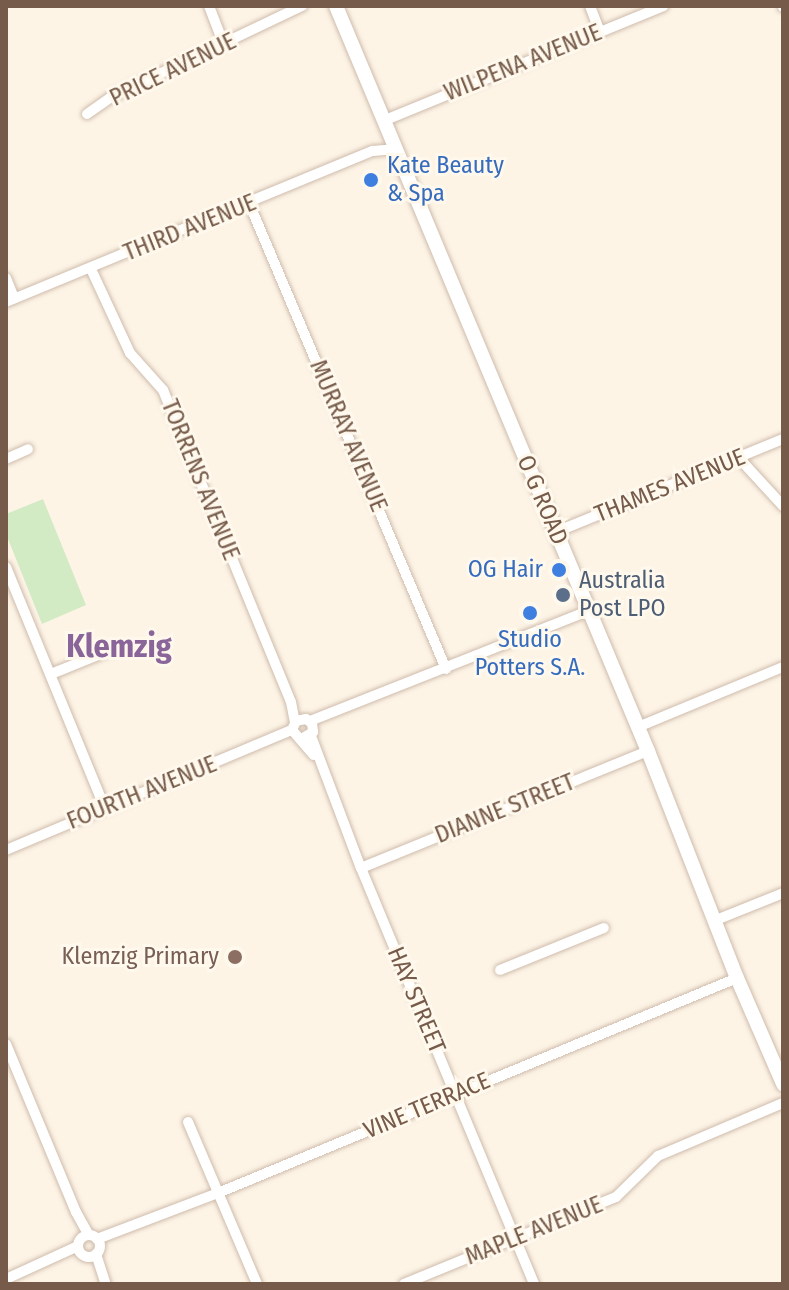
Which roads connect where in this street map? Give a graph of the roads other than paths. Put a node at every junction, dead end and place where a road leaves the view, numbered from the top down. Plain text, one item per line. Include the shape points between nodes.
1 (209, 6) edge
2 (302, 6) edge
3 (336, 6) edge
4 (590, 6) edge
5 (663, 6) edge
6 (600, 32) junction
7 (224, 45) junction
8 (87, 114) dead end
9 (386, 127) junction
10 (396, 149) junction
11 (373, 151) junction
12 (249, 203) junction
13 (91, 269) junction
14 (6, 278) edge
15 (10, 300) edge
16 (783, 439) edge
17 (28, 449) dead end
18 (738, 457) junction
19 (6, 459) edge
20 (783, 506) edge
21 (556, 532) junction
22 (6, 567) edge
23 (588, 611) junction
24 (115, 648) dead end
25 (783, 667) edge
26 (446, 669) junction
27 (51, 674) junction
28 (638, 727) junction
29 (303, 729) junction
30 (648, 751) junction
31 (105, 808) junction
32 (6, 850) edge
33 (361, 868) junction
34 (783, 893) edge
35 (716, 920) junction
36 (604, 928) dead end
37 (500, 970) dead end
38 (737, 978) junction
39 (6, 1044) edge
40 (783, 1084) edge
41 (456, 1094) junction
42 (783, 1103) edge
43 (188, 1122) dead end
44 (218, 1193) junction
45 (515, 1238) junction
46 (89, 1246) junction
47 (6, 1279) edge
48 (106, 1284) edge
49 (257, 1284) edge
50 (404, 1284) edge
51 (534, 1284) edge

1 - 7 street
2 - 7 street, PRICE AVENUE
3 - 9 main road, O G ROAD
4 - 6 street
5 - 6 street, WILPENA AVENUE
6 - 9 street, WILPENA AVENUE
7 - 8 street, PRICE AVENUE via 111,97
9 - 10 main road, O G ROAD
9 - 11 street, THIRD AVENUE
10 - 11 street, THIRD AVENUE
10 - 21 main road, O G ROAD
11 - 12 street, THIRD AVENUE
12 - 13 street, THIRD AVENUE
12 - 26 street, MURRAY AVENUE
13 - 15 street, THIRD AVENUE
13 - 29 street, TORRENS AVENUE via 130,353 163,390
14 - 15 street
16 - 18 street, THAMES AVENUE
17 - 19 street
18 - 20 street
18 - 21 street, THAMES AVENUE
21 - 23 main road, O G ROAD
22 - 27 street
23 - 26 street, FOURTH AVENUE
23 - 28 main road, O G ROAD
24 - 27 street
25 - 28 street
26 - 29 street, FOURTH AVENUE
27 - 31 street
28 - 30 main road, O G ROAD
29 - 31 street, FOURTH AVENUE
29 - 33 street, HAY STREET
30 - 33 street, DIANNE STREET
30 - 35 main road, O G ROAD
31 - 32 street, FOURTH AVENUE
33 - 41 street, HAY STREET
34 - 35 street
35 - 38 main road, O G ROAD
36 - 37 street
38 - 40 main road, O G ROAD
38 - 41 street, VINE TERRACE
39 - 46 street
41 - 44 street, VINE TERRACE
41 - 45 street, HAY STREET
42 - 45 street, MAPLE AVENUE via 658,1156 616,1197
43 - 44 street
44 - 46 street, VINE TERRACE
44 - 49 street
45 - 50 street, MAPLE AVENUE
45 - 51 street, HAY STREET
46 - 47 street, VINE TERRACE
46 - 48 street

